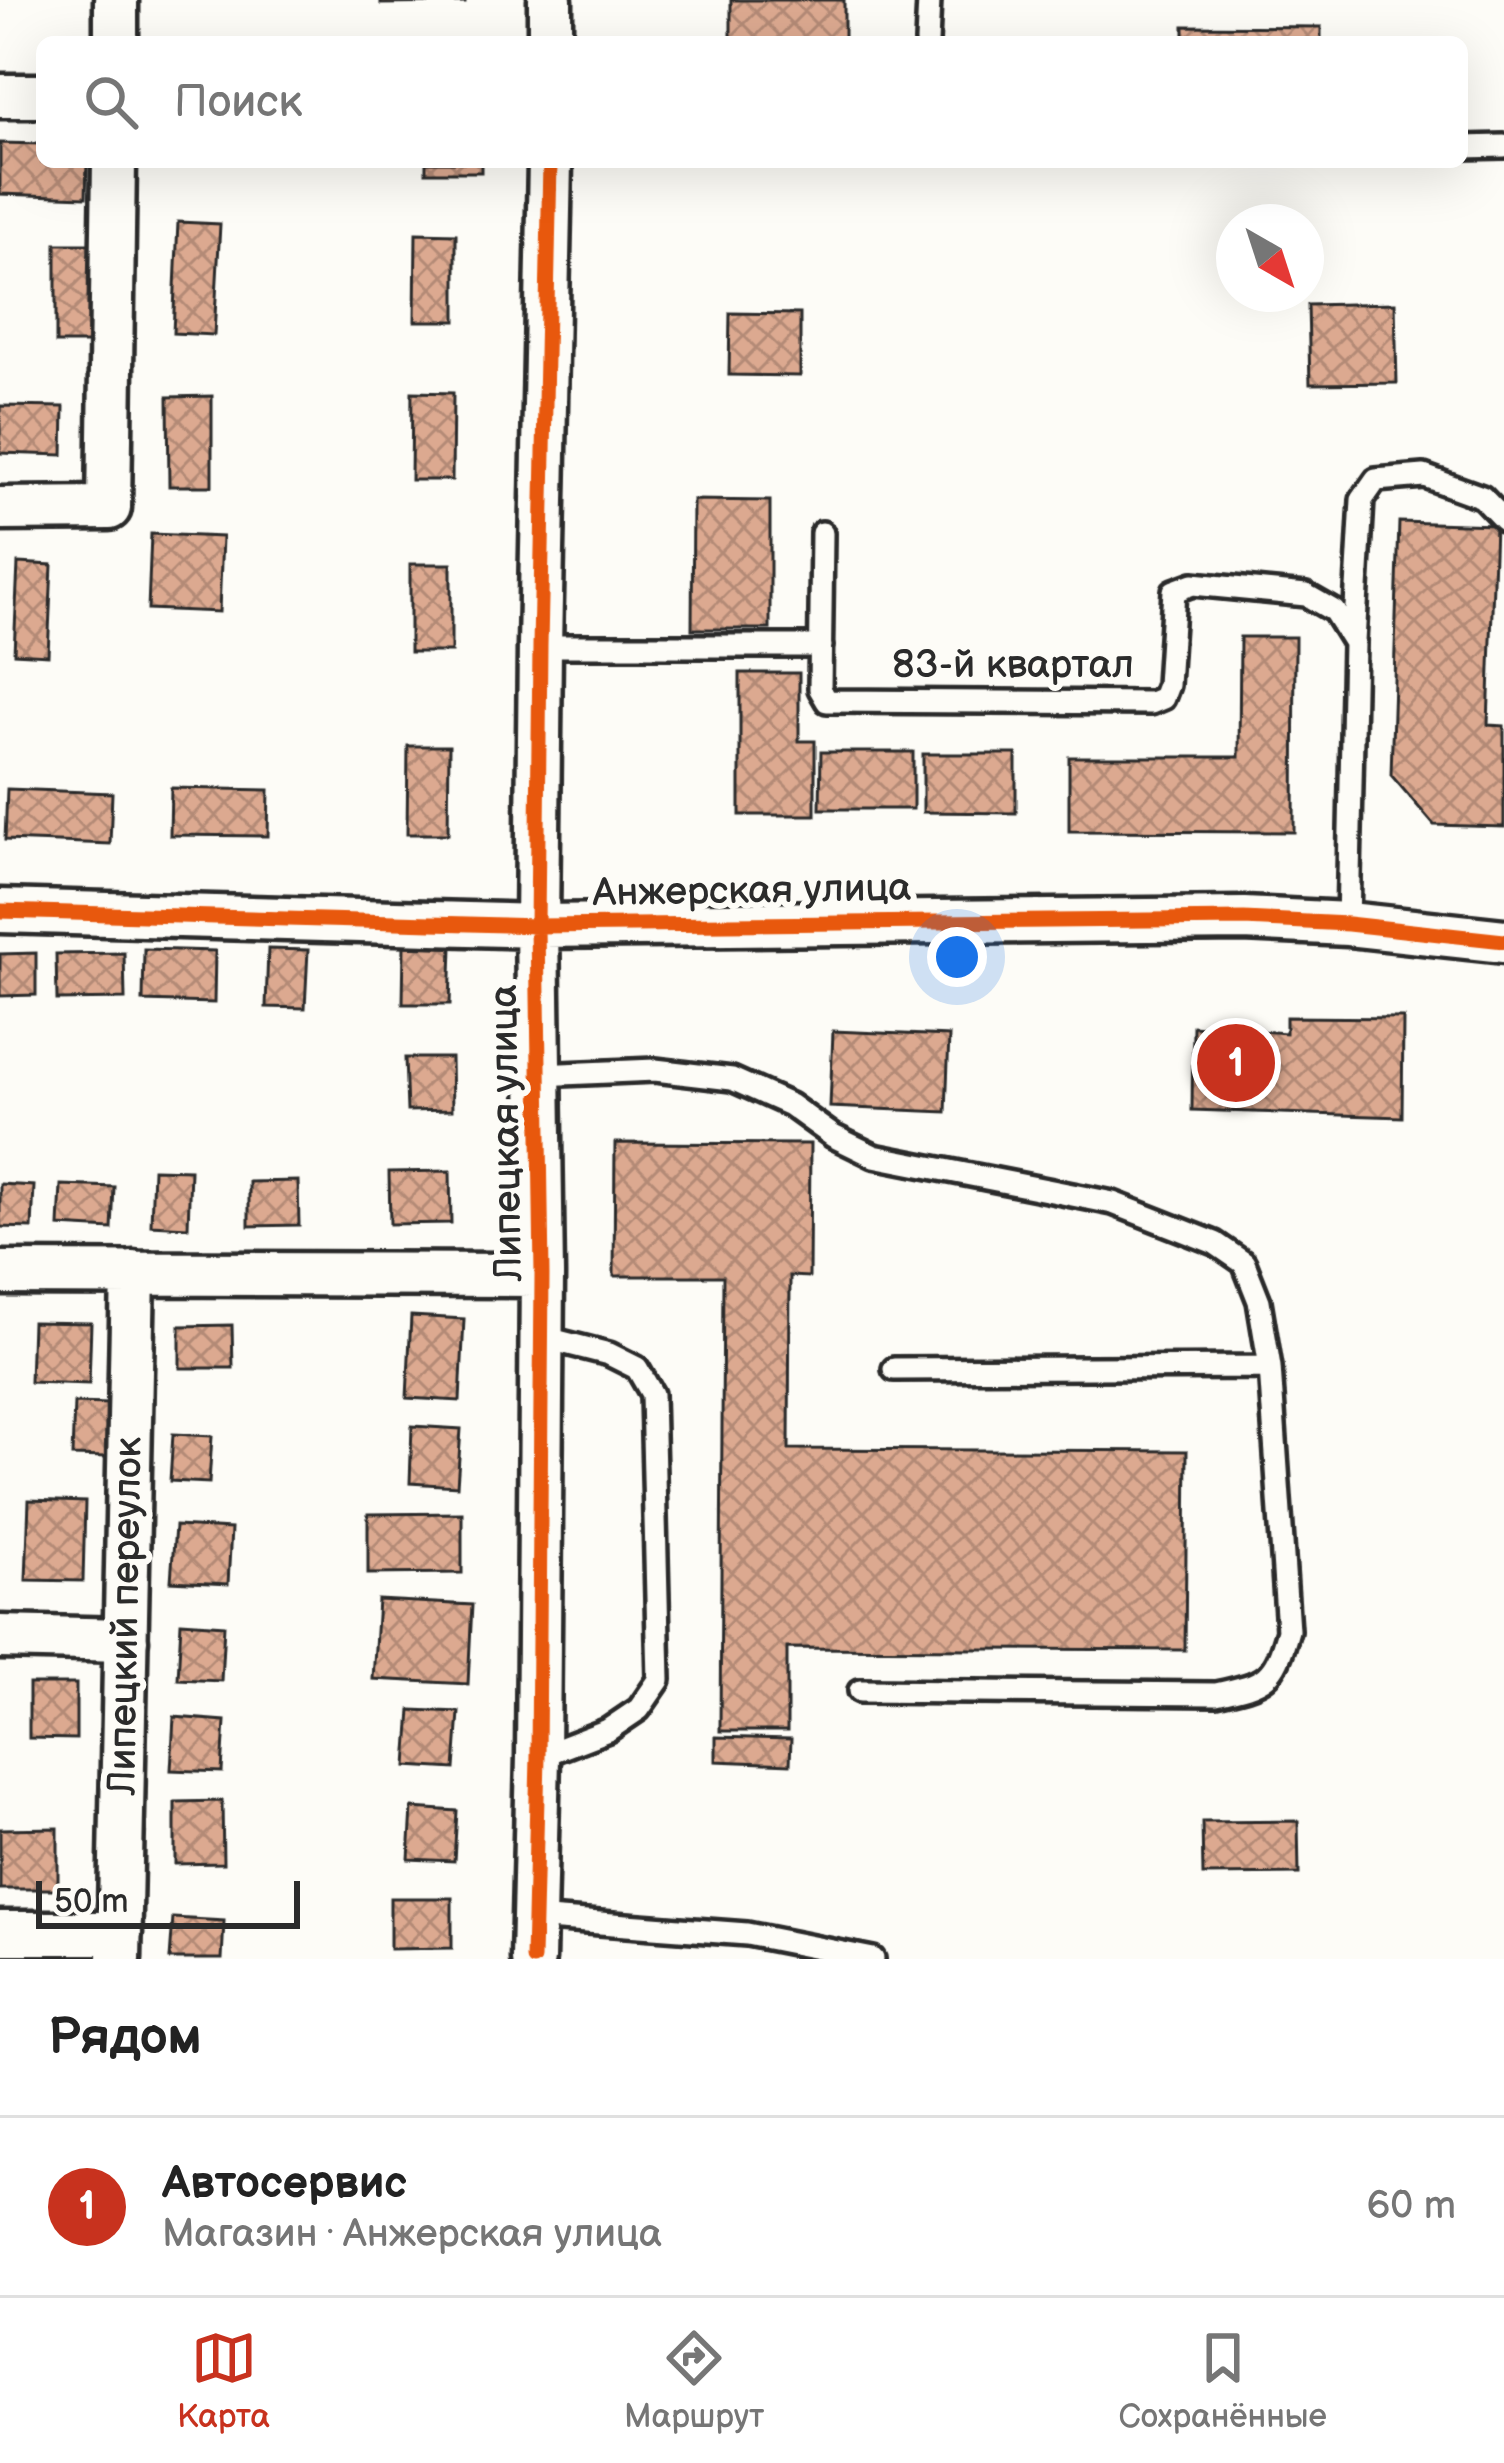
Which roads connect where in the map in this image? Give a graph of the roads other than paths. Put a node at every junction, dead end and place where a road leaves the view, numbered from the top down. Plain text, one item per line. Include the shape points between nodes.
1 (116, 0) edge
2 (550, 0) edge
3 (928, 0) edge
4 (116, 36) edge
5 (550, 36) edge
6 (927, 36) edge
7 (0, 96) edge
8 (36, 96) edge
9 (1504, 146) edge
10 (1468, 147) edge
11 (114, 168) edge
12 (550, 168) edge
13 (0, 509) edge
14 (1504, 520) edge
15 (822, 533) dead end
16 (1354, 643) junction
17 (540, 646) junction
18 (820, 646) junction
19 (0, 911) edge
20 (1348, 924) junction
21 (537, 926) junction
22 (1504, 941) edge
23 (539, 1075) junction
24 (0, 1273) edge
25 (134, 1273) junction
26 (542, 1275) junction
27 (542, 1336) junction
28 (1270, 1367) junction
29 (894, 1369) dead end
30 (0, 1637) edge
31 (126, 1640) junction
32 (860, 1691) dead end
33 (538, 1757) junction
34 (0, 1934) edge
35 (533, 1938) edge
36 (119, 1946) edge
37 (873, 1959) edge

1 - 4 street
2 - 5 street
3 - 6 lane
7 - 8 street
9 - 10 lane
11 - 13 street via 109,508
12 - 17 street, Липецкая улица
14 - 16 lane via 1482,497 1424,476 1376,480 1362,500
15 - 18 lane, 83-й квартал
16 - 18 lane, 83-й квартал via 1334,611 1306,595 1193,584 1174,591 1168,685 1151,703 827,701
16 - 20 lane
17 - 18 lane
17 - 21 street, Липецкая улица
19 - 21 street, Анжерская улица
20 - 21 street, Анжерская улица
20 - 22 street, Анжерская улица
21 - 23 street, Липецкая улица
23 - 26 street, Липецкая улица
23 - 28 lane via 655,1070 732,1078 874,1156 1113,1204 1215,1243 1244,1264
24 - 25 street
25 - 26 street
25 - 31 street, Липецкий переулок
26 - 27 street, Липецкая улица
27 - 33 street, Липецкая улица
27 - 33 lane via 637,1368 652,1394 658,1680 639,1709 608,1730
28 - 29 lane
28 - 32 lane via 1288,1630 1278,1666 1255,1686 1216,1694
30 - 31 street
31 - 36 street, Липецкий переулок
33 - 35 street, Липецкая улица
34 - 36 street
35 - 37 lane via 747,1934

